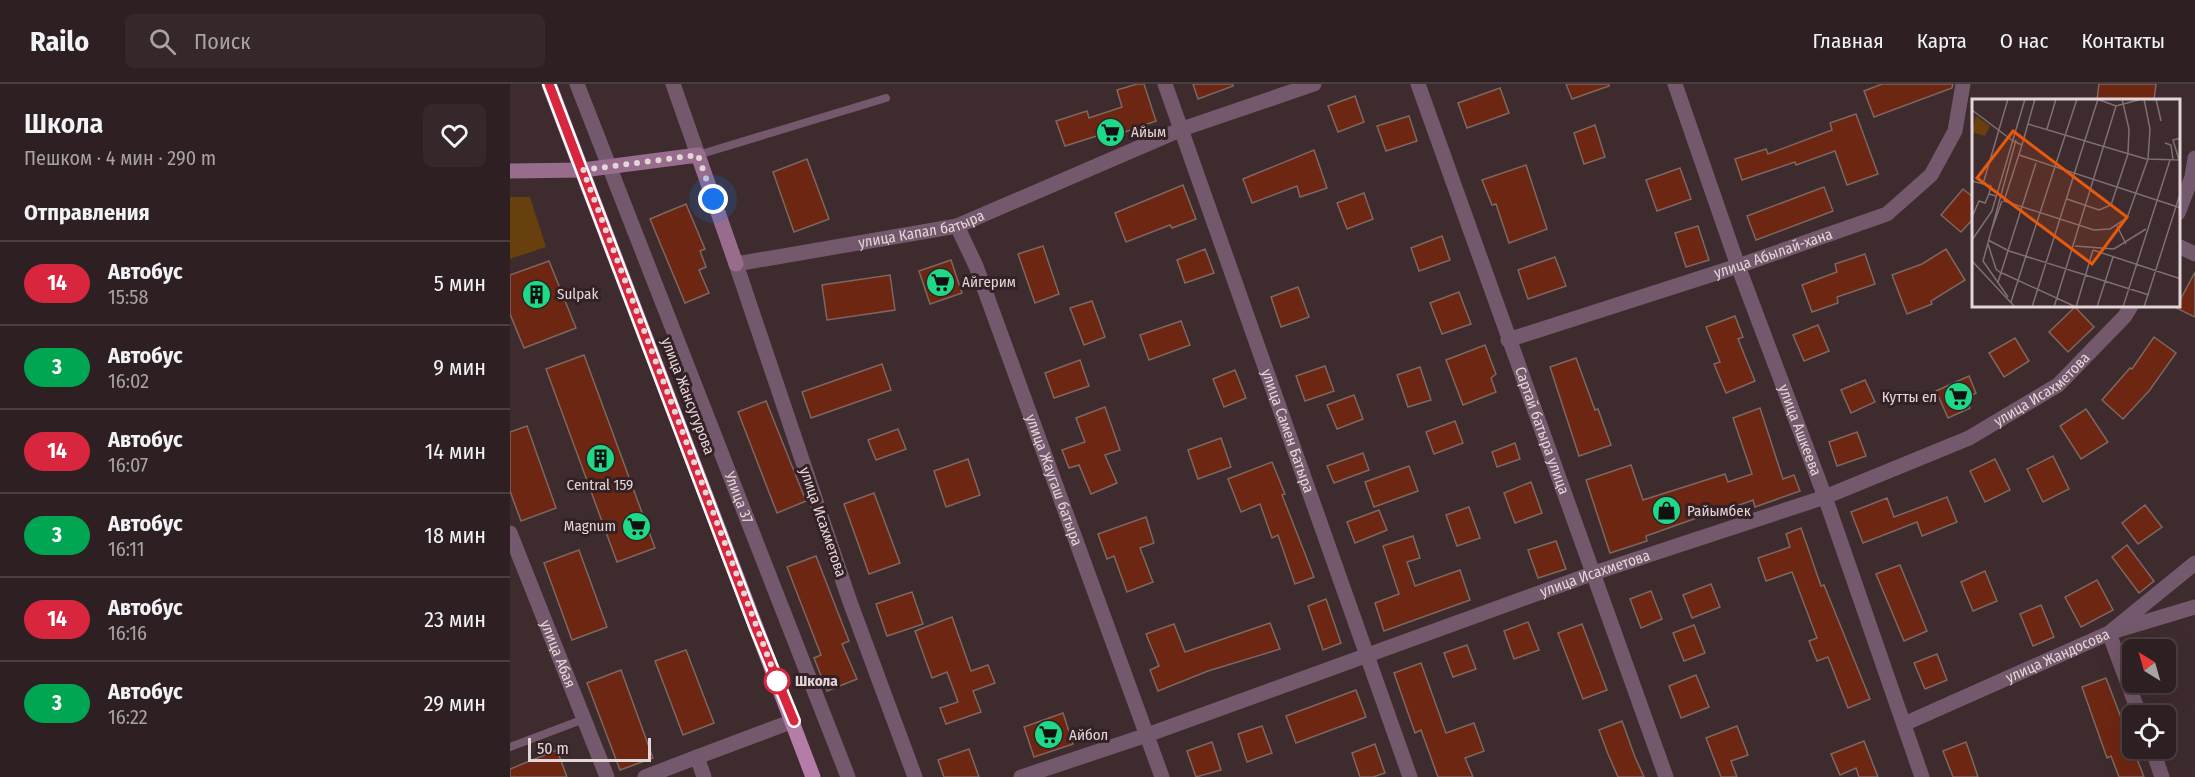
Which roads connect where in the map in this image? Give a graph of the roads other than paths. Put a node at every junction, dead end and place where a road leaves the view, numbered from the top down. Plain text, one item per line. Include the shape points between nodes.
1 (549, 84) edge
2 (577, 84) edge
3 (673, 84) edge
4 (1165, 84) edge
5 (1314, 84) edge
6 (1418, 84) edge
7 (1675, 84) edge
8 (1963, 84) edge
9 (886, 98) dead end
10 (1182, 129) junction
11 (698, 155) junction
12 (2195, 158) edge
13 (583, 170) junction
14 (510, 171) edge
15 (2180, 208) edge
16 (957, 226) junction
17 (2180, 247) edge
18 (2195, 254) edge
19 (736, 264) junction
20 (1738, 266) junction
21 (2130, 308) edge
22 (1508, 340) junction
23 (1825, 497) junction
24 (510, 533) edge
25 (2195, 563) edge
26 (1594, 573) junction
27 (2195, 607) edge
28 (2109, 633) junction
29 (1366, 655) junction
30 (2136, 705) edge
31 (584, 719) junction
32 (794, 721) junction
33 (1904, 724) junction
34 (1147, 735) junction
35 (510, 747) edge
36 (697, 757) junction
37 (2156, 759) edge
38 (607, 777) edge
39 (645, 777) edge
40 (704, 777) edge
41 (813, 777) edge
42 (848, 777) edge
43 (915, 777) edge
44 (1022, 777) edge
45 (1162, 777) edge
46 (1410, 777) edge
47 (1666, 777) edge
48 (1922, 777) edge
49 (2162, 777) edge

1 - 13 main road, улица Жансугурова
2 - 42 street, Улица 37
3 - 11 street
4 - 10 street, улица Самен Батыра
5 - 10 street, улица Капал батыра
6 - 22 street, Сартай батыра улица
7 - 20 street, улица Ашкеева
8 - 20 street, улица Абылай-хана via 1955,131 1931,175 1887,214
9 - 11 lane
10 - 16 street, улица Капал батыра
10 - 29 street, улица Самен Батыра
11 - 13 street
11 - 19 street
12 - 15 street via 2193,177
13 - 14 street
13 - 32 main road, улица Жансугурова
16 - 19 street, улица Капал батыра
16 - 34 street, улица Жаугаш батыра via 976,266
17 - 18 street
19 - 43 street, улица Исахметова via 850,602
20 - 22 street, улица Абылай-хана
20 - 23 street, улица Ашкеева
21 - 23 street, улица Исахметова via 2058,385 1969,438
22 - 26 street, Сартай батыра улица
23 - 26 street, улица Исахметова
23 - 33 street, улица Ашкеева
24 - 31 street, улица Абая
25 - 28 street, улица Жандосова
26 - 29 street, улица Исахметова
26 - 47 street, Сартай батыра улица
27 - 28 street
28 - 30 street
28 - 33 street, улица Жандосова
29 - 34 street, улица Исахметова
29 - 46 street, улица Самен Батыра
31 - 35 lane
31 - 38 street, улица Абая
32 - 36 street
32 - 41 main road, улица Жансугурова
33 - 48 street, улица Ашкеева
34 - 44 street, улица Исахметова
34 - 45 street
36 - 39 street
36 - 40 street
37 - 49 street

